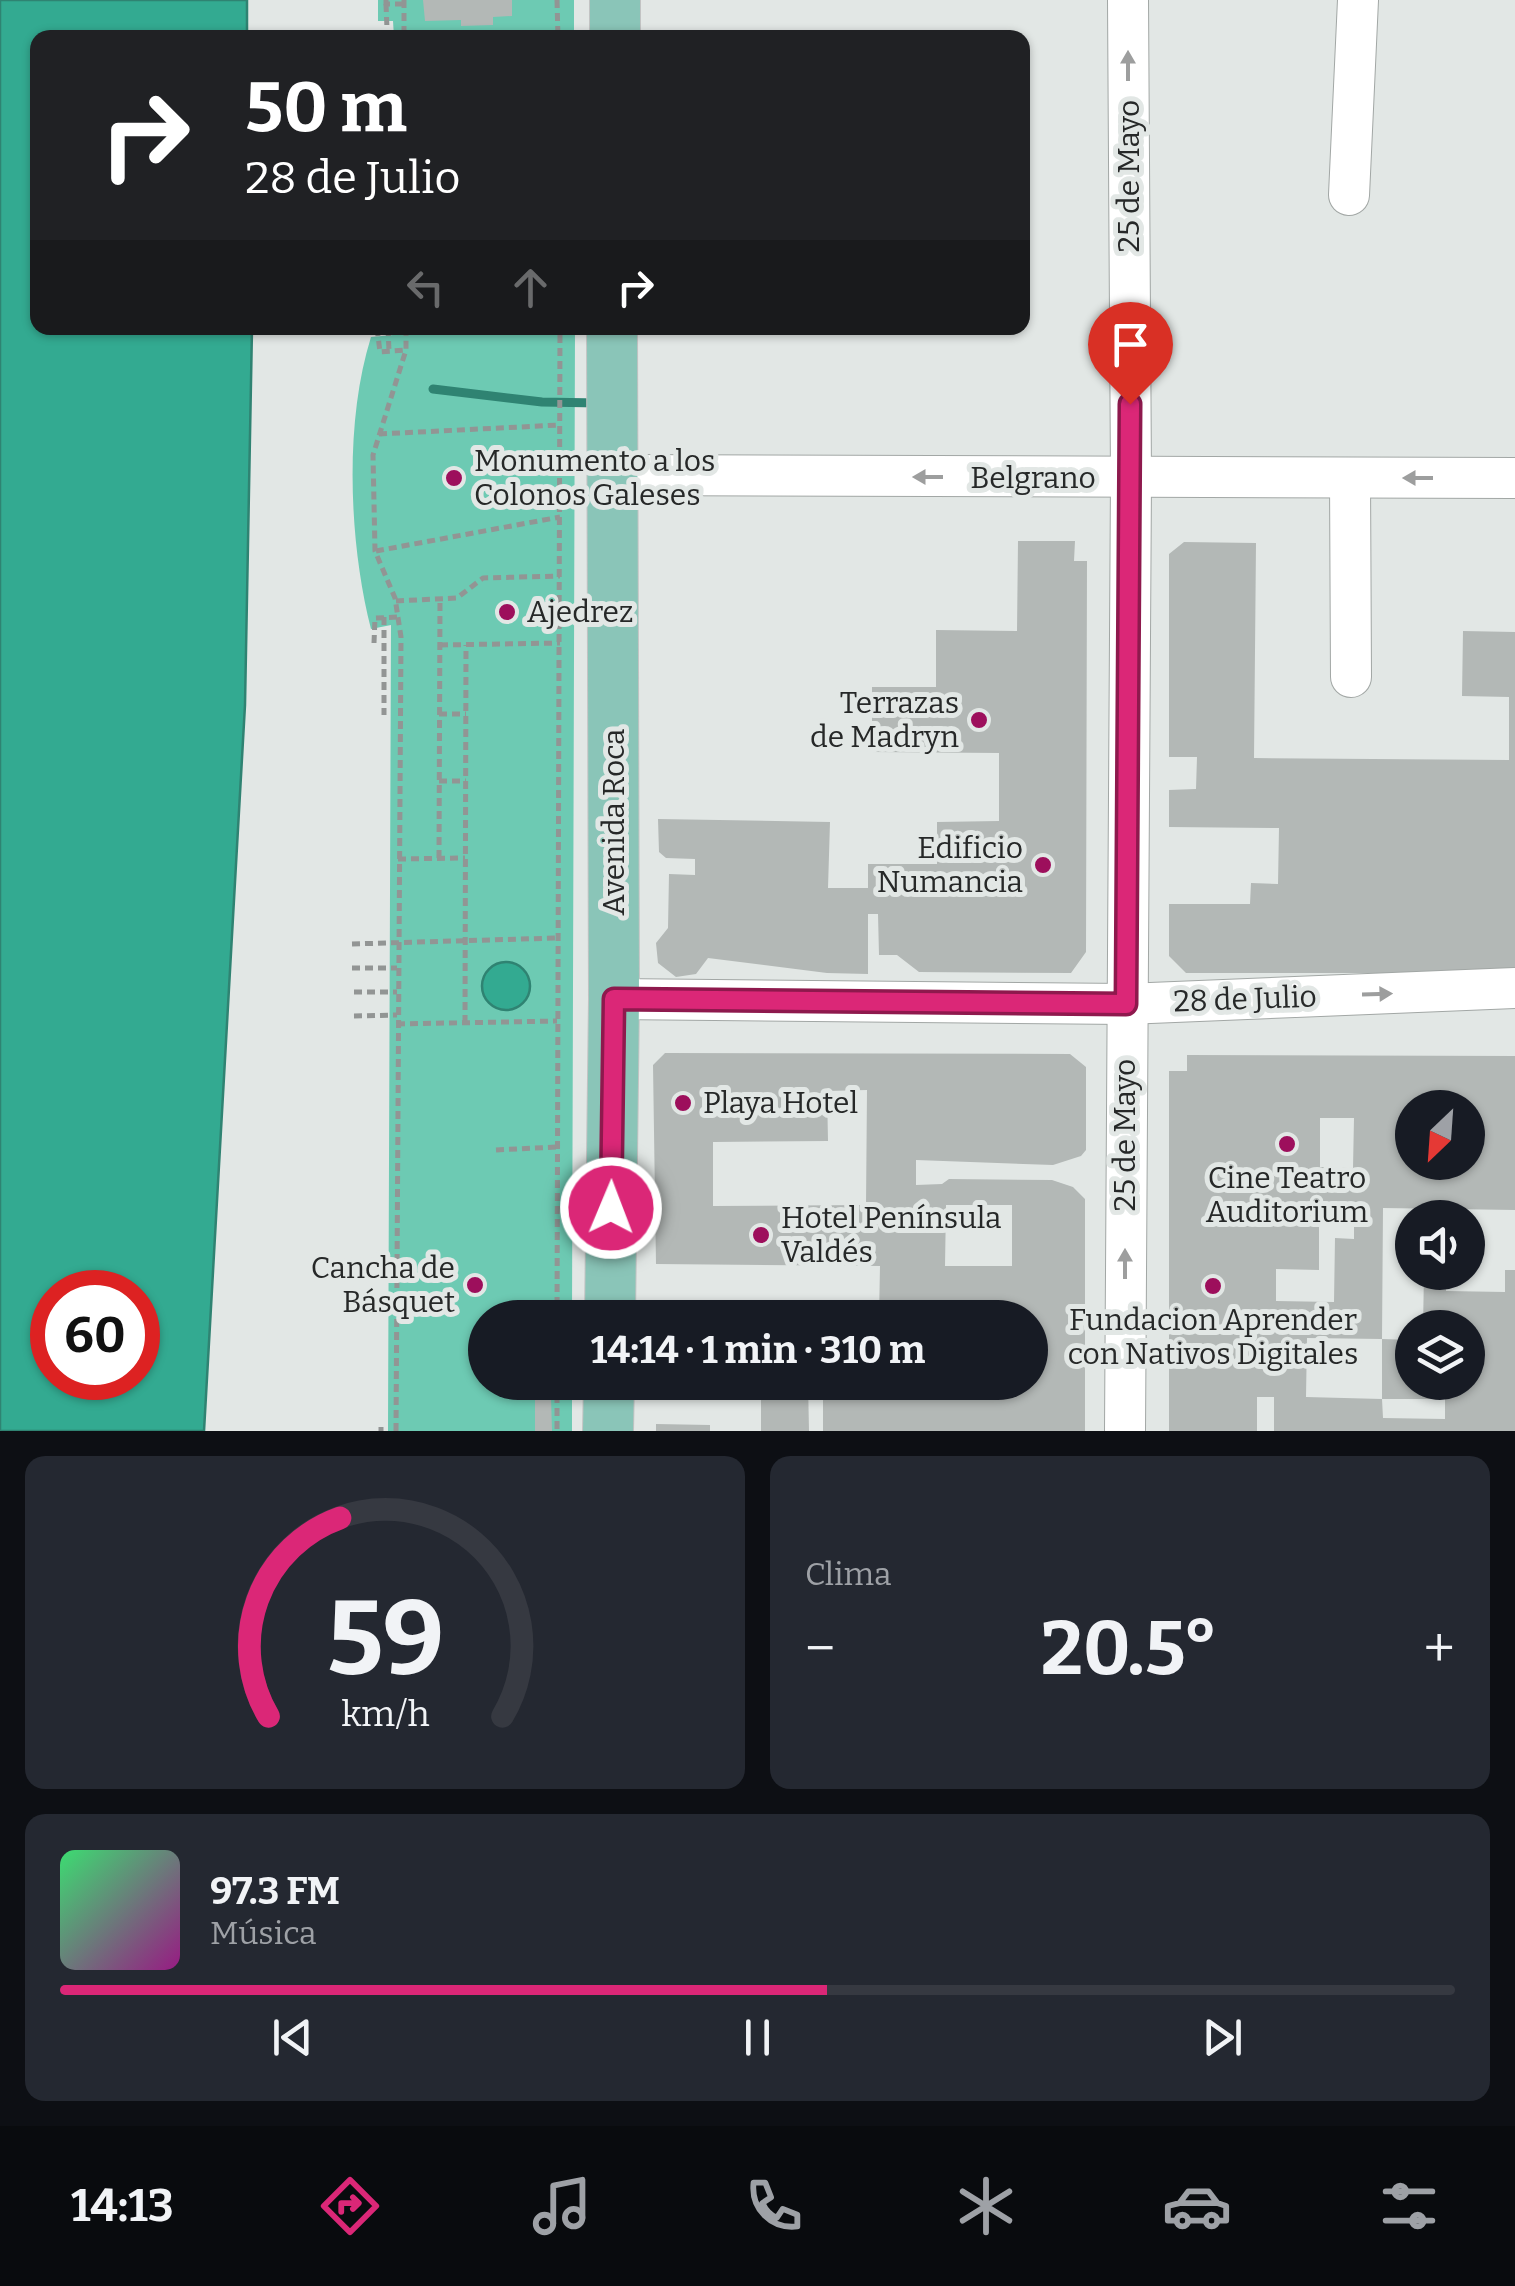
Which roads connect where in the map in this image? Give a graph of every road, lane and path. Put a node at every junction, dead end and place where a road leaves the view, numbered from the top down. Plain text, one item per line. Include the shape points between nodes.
1 (556, 0) edge
2 (615, 0) edge
3 (1128, 0) edge
4 (1358, 0) edge
5 (386, 2) edge
6 (404, 2) edge
7 (386, 29) dead end
8 (404, 30) edge
9 (558, 30) edge
10 (615, 30) edge
11 (1348, 195) dead end
12 (378, 335) edge
13 (388, 335) edge
14 (406, 335) edge
15 (560, 335) edge
16 (612, 335) edge
17 (406, 350) junction
18 (388, 351) junction
19 (560, 425) junction
20 (379, 434) junction
21 (612, 474) junction
22 (1131, 478) junction
23 (1350, 478) junction
24 (1515, 478) edge
25 (560, 517) junction
26 (375, 552) junction
27 (560, 576) junction
28 (440, 600) junction
29 (396, 602) junction
30 (384, 617) junction
31 (400, 617) junction
32 (374, 643) dead end
33 (560, 643) junction
34 (440, 645) junction
35 (466, 645) junction
36 (1351, 677) dead end
37 (440, 714) junction
38 (466, 714) junction
39 (384, 715) dead end
40 (466, 781) junction
41 (439, 782) junction
42 (439, 858) junction
43 (465, 858) junction
44 (398, 859) junction
45 (557, 938) junction
46 (464, 941) junction
47 (397, 943) junction
48 (352, 944) dead end
49 (352, 968) dead end
50 (397, 968) junction
51 (1515, 988) edge
52 (354, 992) dead end
53 (397, 992) junction
54 (614, 999) junction
55 (1126, 1004) junction
56 (397, 1015) junction
57 (354, 1016) dead end
58 (556, 1021) junction
59 (464, 1023) junction
60 (397, 1024) junction
61 (556, 1148) junction
62 (496, 1150) dead end
63 (557, 1300) edge
64 (610, 1300) edge
65 (557, 1400) edge
66 (609, 1400) edge
67 (396, 1431) edge
68 (557, 1431) edge
69 (608, 1431) edge
70 (1125, 1431) edge

1 - 9 path
2 - 10 main road
22 -> 3 street, 25 de Mayo
4 - 11 street
5 - 6 path
5 - 7 path
6 - 8 path
12 - 18 path via 380,352
13 - 18 path
14 - 17 path
15 - 19 path
16 - 21 main road, Avenida Roca
17 - 18 path
17 - 20 path
19 - 20 path
19 - 25 path
20 - 26 path via 373,456
22 -> 21 street, Belgrano
21 - 54 main road, Avenida Roca
22 - 23 street, Belgrano
22 - 55 street, 25 de Mayo
24 -> 23 street, Belgrano
23 - 36 street
25 - 26 path
25 - 27 path
26 - 29 path
27 - 28 path via 483,578 457,598
27 - 33 path
28 - 29 path
28 - 34 path
29 - 31 path
30 - 31 path
30 - 32 path via 375,618
30 - 39 path
31 - 44 path
33 - 35 path
33 - 45 path
34 - 35 path
34 - 37 path
35 - 38 path
37 - 38 path
37 - 41 path
38 - 40 path
40 - 41 path
40 - 43 path
41 - 42 path
42 - 43 path
42 - 44 path
43 - 46 path
44 - 47 path
45 - 46 path
45 - 58 path
46 - 47 path
46 - 59 path
47 - 48 path
47 - 50 path
49 - 50 path
50 - 53 path
55 -> 51 street, 28 de Julio
52 - 53 path
53 - 56 path
54 - 55 street, 28 de Julio
54 - 64 main road, Avenida Roca
70 -> 55 street, 25 de Mayo
56 - 57 path
56 - 60 path
58 - 59 path
58 - 61 path
59 - 60 path
60 - 67 path
61 - 62 path
61 - 63 path
65 - 68 path
66 - 69 main road

